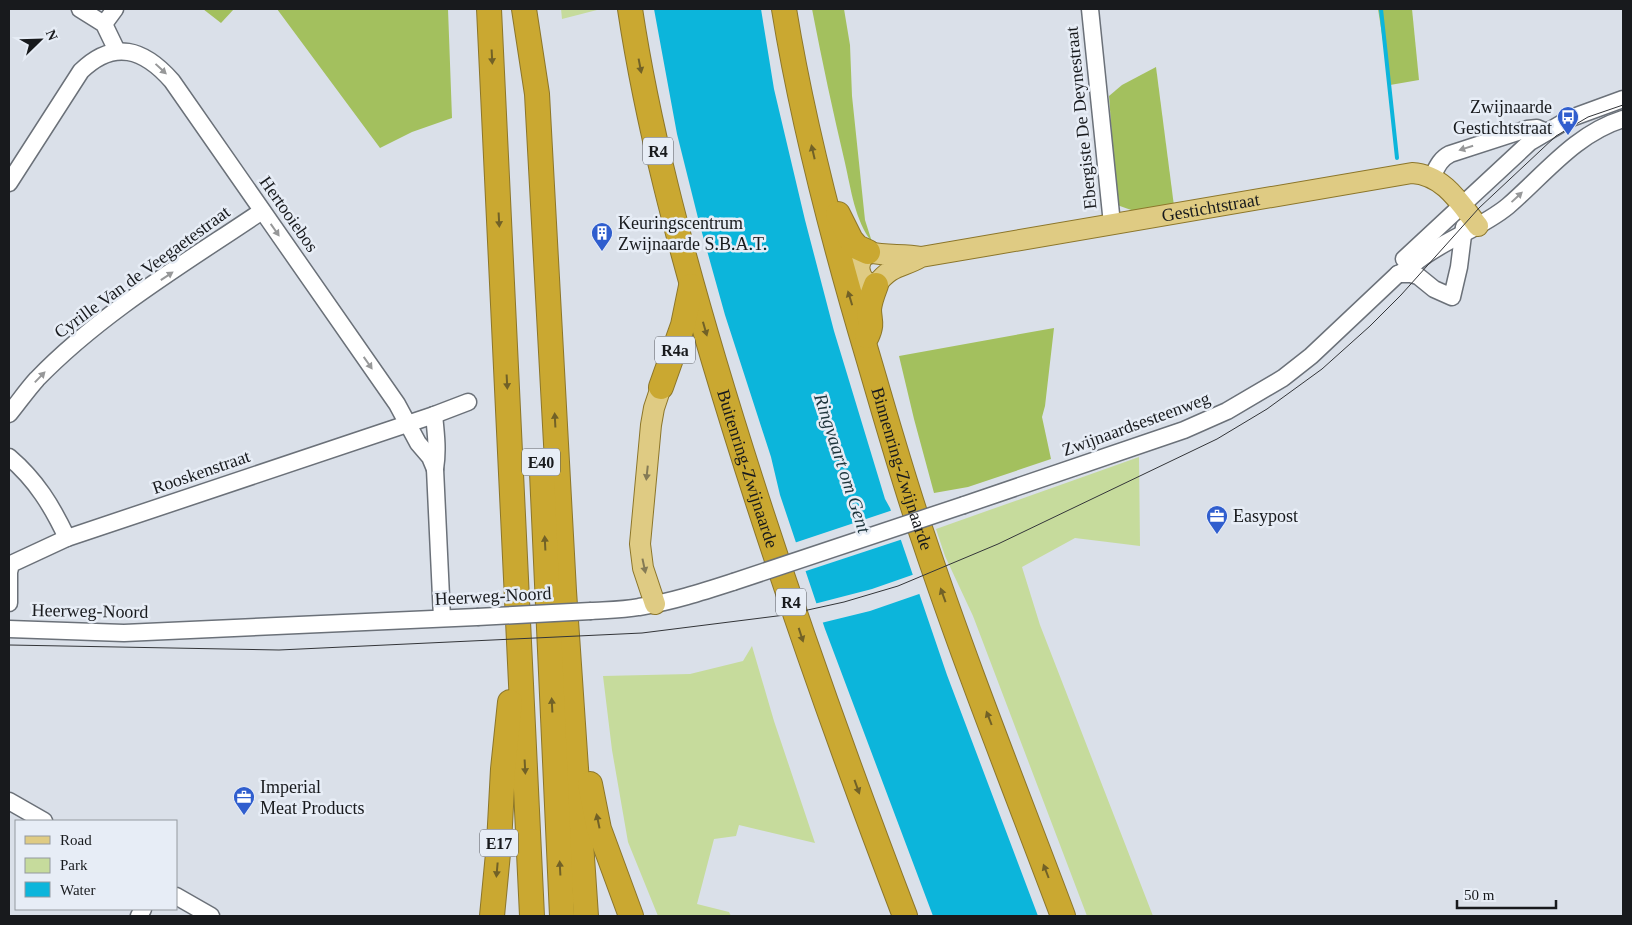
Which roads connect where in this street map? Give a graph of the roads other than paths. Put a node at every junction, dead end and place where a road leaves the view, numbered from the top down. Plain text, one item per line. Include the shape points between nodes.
1 (80, 9) edge
2 (115, 9) edge
3 (490, 9) edge
4 (520, 9) edge
5 (524, 9) edge
6 (630, 9) edge
7 (784, 9) edge
8 (1090, 9) edge
9 (104, 24) junction
10 (117, 51) junction
11 (1623, 99) edge
12 (1623, 119) edge
13 (1546, 132) junction
14 (1432, 177) junction
15 (9, 183) edge
16 (825, 200) junction
17 (1462, 205) junction
18 (262, 211) junction
19 (1112, 224) junction
20 (1471, 230) junction
21 (868, 252) junction
22 (921, 257) junction
23 (1398, 274) junction
24 (691, 283) junction
25 (876, 285) junction
26 (864, 344) junction
27 (661, 387) joint
28 (468, 402) dead end
29 (9, 414) edge
30 (434, 415) junction
31 (407, 424) junction
32 (9, 457) edge
33 (435, 469) junction
34 (964, 505) joint
35 (67, 538) junction
36 (10, 565) edge
37 (564, 591) junction
38 (9, 603) edge
39 (655, 604) junction
40 (9, 618) edge
41 (442, 618) junction
42 (9, 629) edge
43 (519, 630) junction
44 (9, 801) edge
45 (42, 820) edge
46 (178, 897) edge
47 (211, 916) edge
48 (492, 916) edge
49 (532, 916) edge
50 (562, 916) edge
51 (586, 916) edge
52 (630, 916) edge
53 (905, 916) edge
54 (1063, 916) edge

1 - 9 street
2 - 9 street
3 -> 43 highway, E40
50 -> 4 highway, E40
37 -> 5 highway via 538,94
6 -> 24 highway, Buitenring-Zwijnaarde / R4 via 648,105
16 -> 7 highway, Binnenring-Zwijnaarde
8 - 19 street, Ebergiste De Deynestraat
9 - 10 street
10 - 15 street, Hertooiebos via 91,60 81,70
10 -> 18 street, Hertooiebos via 147,58 172,81
11 - 13 street, Zwijnaardsesteenweg via 1571,118
20 -> 12 street, Zwijnaardsesteenweg via 1508,206 1582,139 1600,127
13 -> 14 street via 1537,128 1527,129 1450,154 1439,162
13 - 17 street, Zwijnaardsesteenweg via 1530,142
14 - 17 main road
14 - 19 main road, Gestichtstraat via 1422,173 1398,175
16 - 21 highway via 840,217 851,240
26 -> 16 highway, Binnenring-Zwijnaarde
17 - 20 main road
17 - 23 street, Zwijnaardsesteenweg via 1399,264
29 -> 18 street, Cyrille Van de Veegaetestraat via 36,380 85,335
18 -> 31 street, Hertooiebos via 397,404
19 - 22 main road, Gestichtstraat
20 - 23 street, Zwijnaardsesteenweg
20 - 23 street via 1452,297 1434,289 1418,276
21 - 22 main road, Gestichtstraat
21 - 25 main road via 860,260 860,272 866,282
22 - 25 main road, Gestichtstraat via 892,269
23 - 34 street, Zwijnaardsesteenweg via 1311,356 1283,378 1227,411 1184,430
24 - 27 highway, R4a via 683,325
24 -> 53 highway, Buitenring-Zwijnaarde / R4 via 735,432 805,645
25 - 26 highway via 869,310 872,326
54 -> 26 highway, Binnenring-Zwijnaarde via 923,539
27 -> 39 main road, R4a via 651,425 640,544 643,568
28 - 30 street, Rooskenstraat
30 - 31 street, Rooskenstraat
30 - 33 street via 437,438
31 - 33 street
31 - 35 street, Rooskenstraat
32 - 35 street via 41,490
33 - 41 street
34 - 39 street, Heerweg-Noord, bridge via 733,582
35 - 36 street, Rooskenstraat
36 - 38 street, Rooskenstraat
37 - 51 highway
52 -> 37 highway via 599,830
39 - 41 street, Heerweg-Noord, bridge via 592,611
40 - 42 street
41 - 42 street, Heerweg-Noord via 124,633
43 -> 48 highway, E17 via 503,769
43 -> 49 highway, E40
44 - 45 street
46 - 47 street

